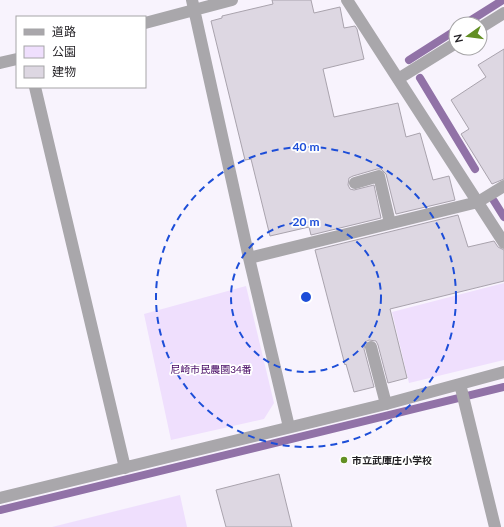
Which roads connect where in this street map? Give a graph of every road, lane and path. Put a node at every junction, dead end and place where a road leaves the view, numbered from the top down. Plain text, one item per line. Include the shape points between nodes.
1 (232, 0) edge
2 (347, 0) edge
3 (193, 5) edge
4 (504, 13) edge
5 (146, 23) edge
6 (488, 23) edge
7 (448, 48) edge
8 (16, 59) edge
9 (0, 63) edge
10 (398, 79) junction
11 (35, 88) edge
12 (355, 183) dead end
13 (504, 186) edge
14 (478, 202) junction
15 (390, 223) junction
16 (504, 244) edge
17 (249, 258) junction
18 (371, 347) dead end
19 (504, 372) edge
20 (462, 392) junction
21 (386, 404) junction
22 (289, 427) junction
23 (125, 468) junction
24 (0, 498) edge
25 (495, 527) edge

1 - 3 street
2 - 10 street
3 - 5 street
3 - 17 street
4 - 6 street
7 - 10 street
8 - 9 street
10 - 14 street
11 - 23 street
12 - 15 street via 379,176
13 - 14 street
14 - 15 street
14 - 16 street
15 - 17 street
17 - 22 street
18 - 21 street
19 - 20 street
20 - 21 street
20 - 25 street
21 - 22 street
22 - 23 street
23 - 24 street

